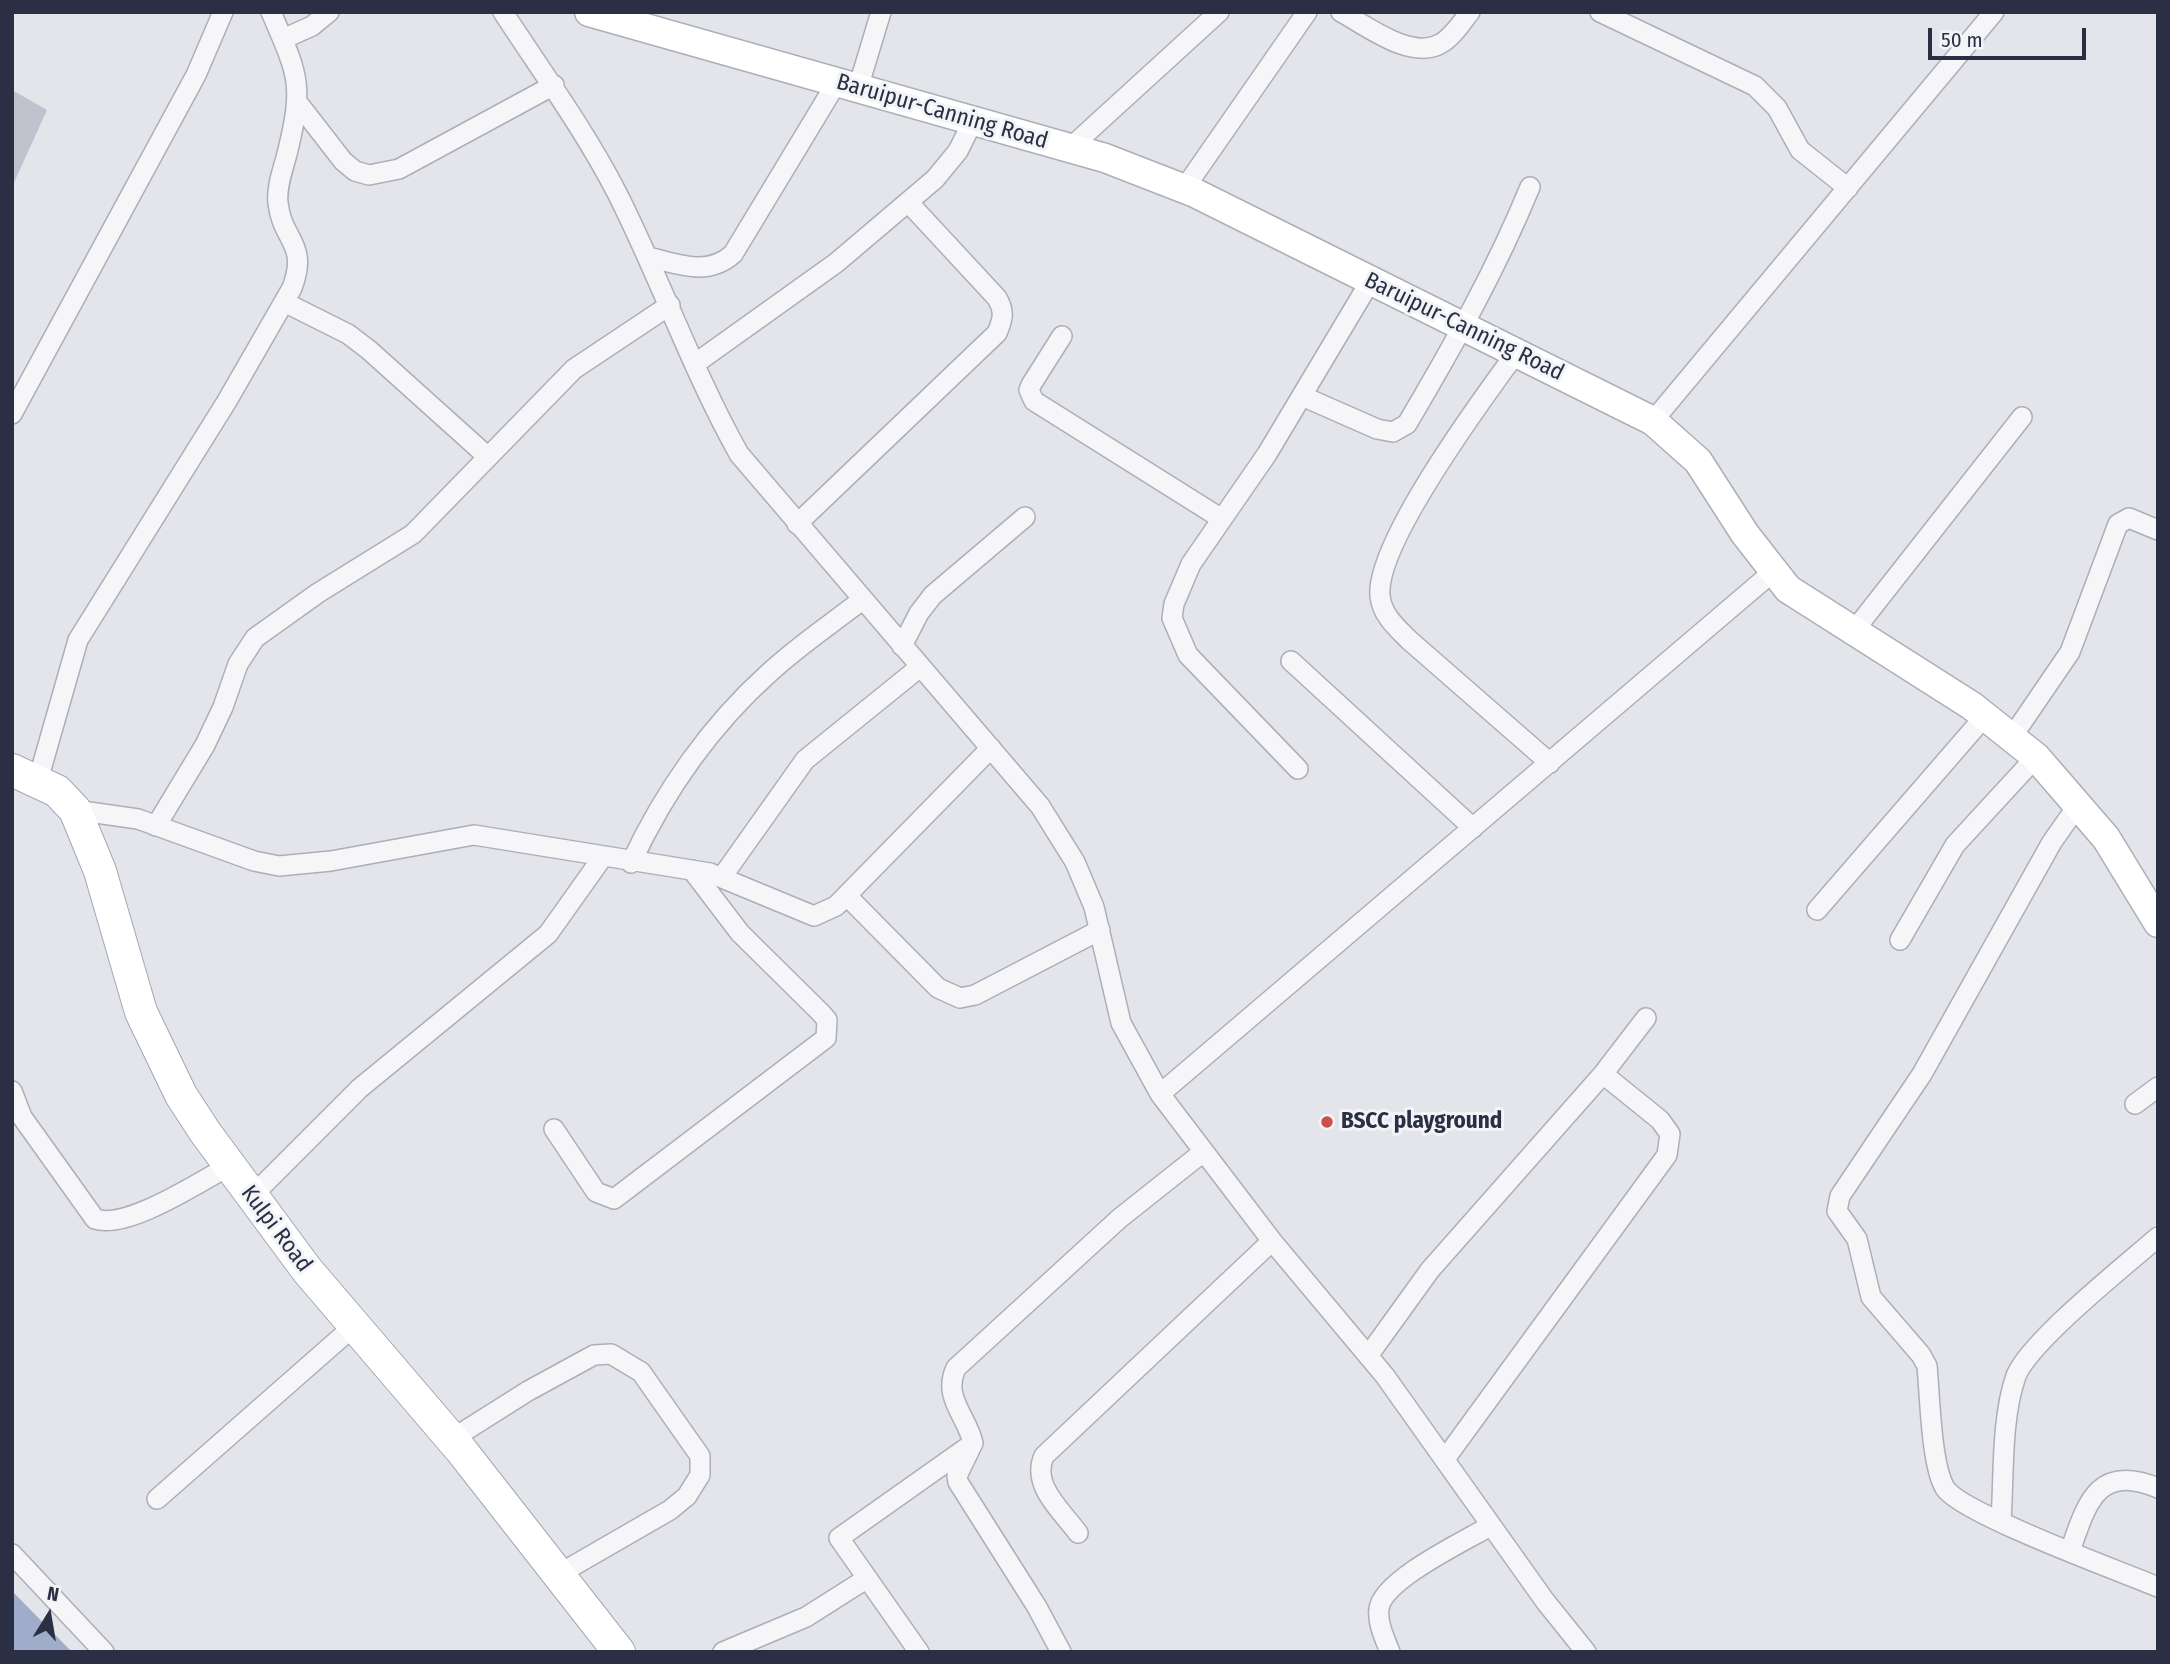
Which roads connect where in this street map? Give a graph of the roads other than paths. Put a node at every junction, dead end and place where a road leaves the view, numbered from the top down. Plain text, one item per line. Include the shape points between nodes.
1 (223, 12) edge
2 (271, 12) edge
3 (329, 12) edge
4 (503, 12) edge
5 (589, 12) edge
6 (881, 12) edge
7 (1219, 12) edge
8 (1307, 12) edge
9 (1341, 12) edge
10 (1470, 12) edge
11 (1600, 12) edge
12 (1994, 12) edge
13 (283, 39) junction
14 (554, 85) junction
15 (848, 85) junction
16 (298, 103) junction
17 (972, 121) junction
18 (1070, 148) junction
19 (1530, 187) dead end
20 (1848, 187) junction
21 (1184, 189) junction
22 (908, 202) junction
23 (648, 257) junction
24 (1371, 281) junction
25 (284, 302) junction
26 (670, 305) junction
27 (1464, 327) junction
28 (1062, 336) dead end
29 (1516, 352) junction
30 (696, 363) junction
31 (1302, 396) junction
32 (12, 414) edge
33 (2022, 417) dead end
34 (1653, 421) junction
35 (488, 457) junction
36 (1025, 517) dead end
37 (1222, 519) junction
38 (797, 524) junction
39 (2158, 530) edge
40 (1774, 571) junction
41 (862, 600) junction
42 (1853, 632) junction
43 (902, 646) junction
44 (1291, 661) dead end
45 (920, 667) junction
46 (1985, 716) junction
47 (2012, 737) junction
48 (991, 748) junction
49 (2036, 757) junction
50 (1550, 763) junction
51 (1298, 769) dead end
52 (25, 775) edge
53 (2078, 805) junction
54 (75, 810) junction
55 (156, 825) junction
56 (1473, 828) junction
57 (602, 858) junction
58 (631, 863) junction
59 (692, 870) junction
60 (722, 877) junction
61 (847, 895) junction
62 (1817, 910) dead end
63 (2158, 923) edge
64 (1100, 930) junction
65 (1900, 940) dead end
66 (1646, 1018) dead end
67 (1603, 1074) junction
68 (2158, 1087) edge
69 (12, 1091) edge
70 (1160, 1094) junction
71 (2135, 1104) dead end
72 (554, 1129) dead end
73 (1202, 1153) junction
74 (229, 1166) junction
75 (251, 1198) junction
76 (2158, 1237) edge
77 (1272, 1241) junction
78 (354, 1326) junction
79 (1368, 1356) junction
80 (453, 1439) junction
81 (973, 1443) junction
82 (1445, 1460) junction
83 (2158, 1488) edge
84 (157, 1499) dead end
85 (2001, 1521) junction
86 (1490, 1526) junction
87 (1077, 1533) dead end
88 (2070, 1550) junction
89 (12, 1554) edge
90 (559, 1574) junction
91 (866, 1579) junction
92 (2158, 1587) edge
93 (104, 1652) edge
94 (619, 1652) edge
95 (723, 1652) edge
96 (919, 1652) edge
97 (1061, 1652) edge
98 (1390, 1652) edge
99 (1586, 1652) edge

1 - 32 street via 196,75
2 - 13 street
3 - 13 street
4 - 14 street
5 - 15 main road, Baruipur-Canning Road
6 - 15 street
7 - 18 street
8 - 21 street
9 - 10 street via 1397,41 1426,50 1443,43
11 - 20 street via 1755,86 1777,108 1800,150
12 - 20 street
13 - 16 street via 297,77
14 - 16 street via 399,169 369,175 343,161
14 - 23 street
15 - 17 main road, Baruipur-Canning Road
15 - 23 street via 733,254 713,268 702,269
16 - 25 street via 278,190 279,212 299,260
17 - 18 main road, Baruipur-Canning Road
17 - 22 street via 946,167
18 - 21 main road, Baruipur-Canning Road
19 - 27 street
20 - 34 street
21 - 24 main road, Baruipur-Canning Road
22 - 30 street via 836,263
22 - 38 street via 997,298 1003,309 1002,321 997,334
23 - 26 street
24 - 27 main road, Baruipur-Canning Road
24 - 31 street
25 - 35 street via 348,334
25 - 52 street via 78,640
26 - 30 street
26 - 35 street via 584,361
27 - 29 main road, Baruipur-Canning Road
27 - 31 street via 1407,424 1393,432
28 - 37 street via 1031,385 1034,401
29 - 34 main road, Baruipur-Canning Road
29 - 50 street via 1439,464 1393,546 1380,594 1389,620 1409,640
30 - 38 street via 739,454
31 - 37 street
33 - 42 street
34 - 40 main road, Baruipur-Canning Road via 1698,461
35 - 55 street via 400,544 255,638 238,664 205,745
36 - 43 street via 933,594
37 - 51 street via 1191,564 1172,618 1188,655
38 - 41 street
39 - 47 street via 2129,518 2118,524 2070,652
40 - 42 main road, Baruipur-Canning Road via 1788,589
40 - 50 street
41 - 43 street
41 - 58 street via 768,674 698,750 645,832
42 - 46 main road, Baruipur-Canning Road
43 - 45 street
44 - 56 street
45 - 48 street
45 - 60 street via 805,760
46 - 47 main road, Baruipur-Canning Road
46 - 62 street
47 - 49 main road, Baruipur-Canning Road
48 - 61 street
48 - 64 street via 1054,825 1084,884
49 - 53 main road, Baruipur-Canning Road
49 - 65 street via 1967,830
50 - 56 street
52 - 54 main road, Kulpi Road via 57,791
53 - 63 main road, Baruipur-Canning Road via 2106,838
53 - 85 street via 2052,842 1922,1074 1837,1204 1859,1245 1871,1297 1927,1366 1936,1456 1945,1488 1959,1502
54 - 55 street
54 - 74 main road, Kulpi Road via 100,872 141,1012 181,1095
55 - 57 street via 279,866 474,835
56 - 70 street
57 - 58 street
57 - 75 street via 541,940 360,1088
58 - 59 street
59 - 60 street
59 - 72 street via 740,933 827,1020 826,1038 614,1199 596,1192
60 - 61 street via 806,915 829,912
61 - 64 street via 938,988 960,998 975,995
64 - 70 street via 1121,1023
66 - 67 street
67 - 79 street via 1430,1270
67 - 82 street via 1660,1120 1670,1134 1667,1155
68 - 71 street
69 - 74 street via 22,1116 95,1219 106,1223
70 - 73 street
73 - 77 street
73 - 81 street via 1121,1218 956,1368 951,1382 953,1398
74 - 75 main road, Kulpi Road
75 - 78 main road, Kulpi Road
76 - 85 street via 2044,1339 2017,1375 2009,1407
77 - 79 street
77 - 87 street via 1044,1455 1040,1482
78 - 80 main road, Kulpi Road
78 - 84 street
79 - 82 street
80 - 90 main road, Kulpi Road
80 - 90 street via 594,1355 611,1353 641,1372 700,1456 700,1475 687,1496 670,1510
81 - 91 street via 840,1536 840,1544
81 - 97 street via 958,1482
82 - 86 street
83 - 88 street via 2129,1479 2105,1485 2088,1502
85 - 88 street
86 - 98 street via 1412,1572 1384,1595 1379,1609
86 - 99 street
88 - 92 street
89 - 93 street
90 - 94 main road, Kulpi Road
91 - 95 street via 806,1616
91 - 96 street

